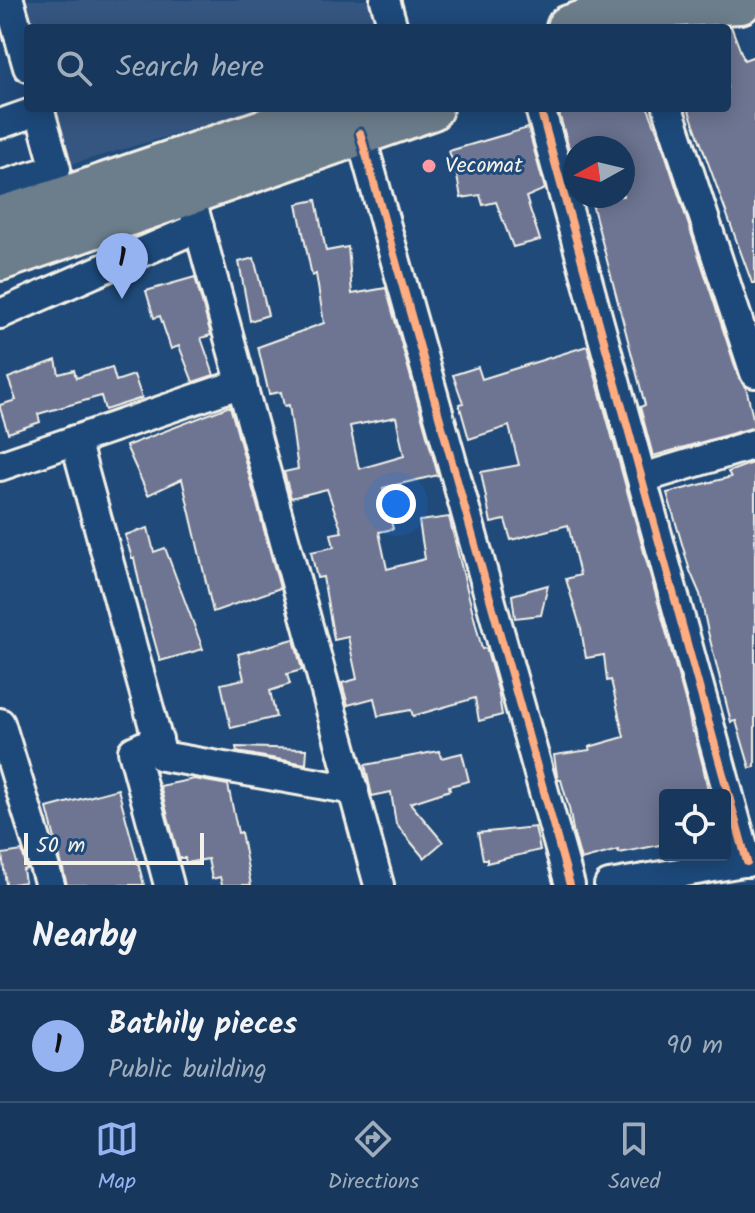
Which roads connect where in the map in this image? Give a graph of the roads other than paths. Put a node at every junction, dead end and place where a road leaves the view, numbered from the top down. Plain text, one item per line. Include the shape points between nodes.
1 (9, 0) edge
2 (385, 0) edge
3 (741, 0) edge
4 (592, 15) edge
5 (392, 24) edge
6 (672, 24) edge
7 (24, 53) edge
8 (32, 112) edge
9 (41, 112) edge
10 (402, 112) edge
11 (541, 112) edge
12 (669, 112) edge
13 (347, 120) edge
14 (0, 124) edge
15 (0, 186) edge
16 (194, 209) junction
17 (0, 219) edge
18 (0, 258) edge
19 (0, 314) edge
20 (755, 373) edge
21 (242, 383) junction
22 (75, 440) junction
23 (755, 444) edge
24 (0, 466) edge
25 (643, 478) junction
26 (0, 723) edge
27 (158, 739) junction
28 (354, 790) junction
29 (751, 861) edge
30 (50, 885) edge
31 (169, 885) edge
32 (379, 885) edge
33 (570, 885) edge
34 (609, 885) edge

1 - 7 street
2 - 5 street
3 - 4 main road via 636,6
3 - 6 main road
8 - 14 street
9 - 15 street via 56,169
10 - 13 main road
11 - 25 street
12 - 20 street
13 - 16 main road
13 - 17 main road
13 - 33 street
16 - 18 main road
16 - 19 street
16 - 21 street
21 - 22 street
21 - 28 street
22 - 24 street
22 - 27 street
23 - 25 street
25 - 29 street
26 - 30 street
27 - 28 street via 162,756
27 - 31 street via 133,751
28 - 32 street
29 - 34 street

